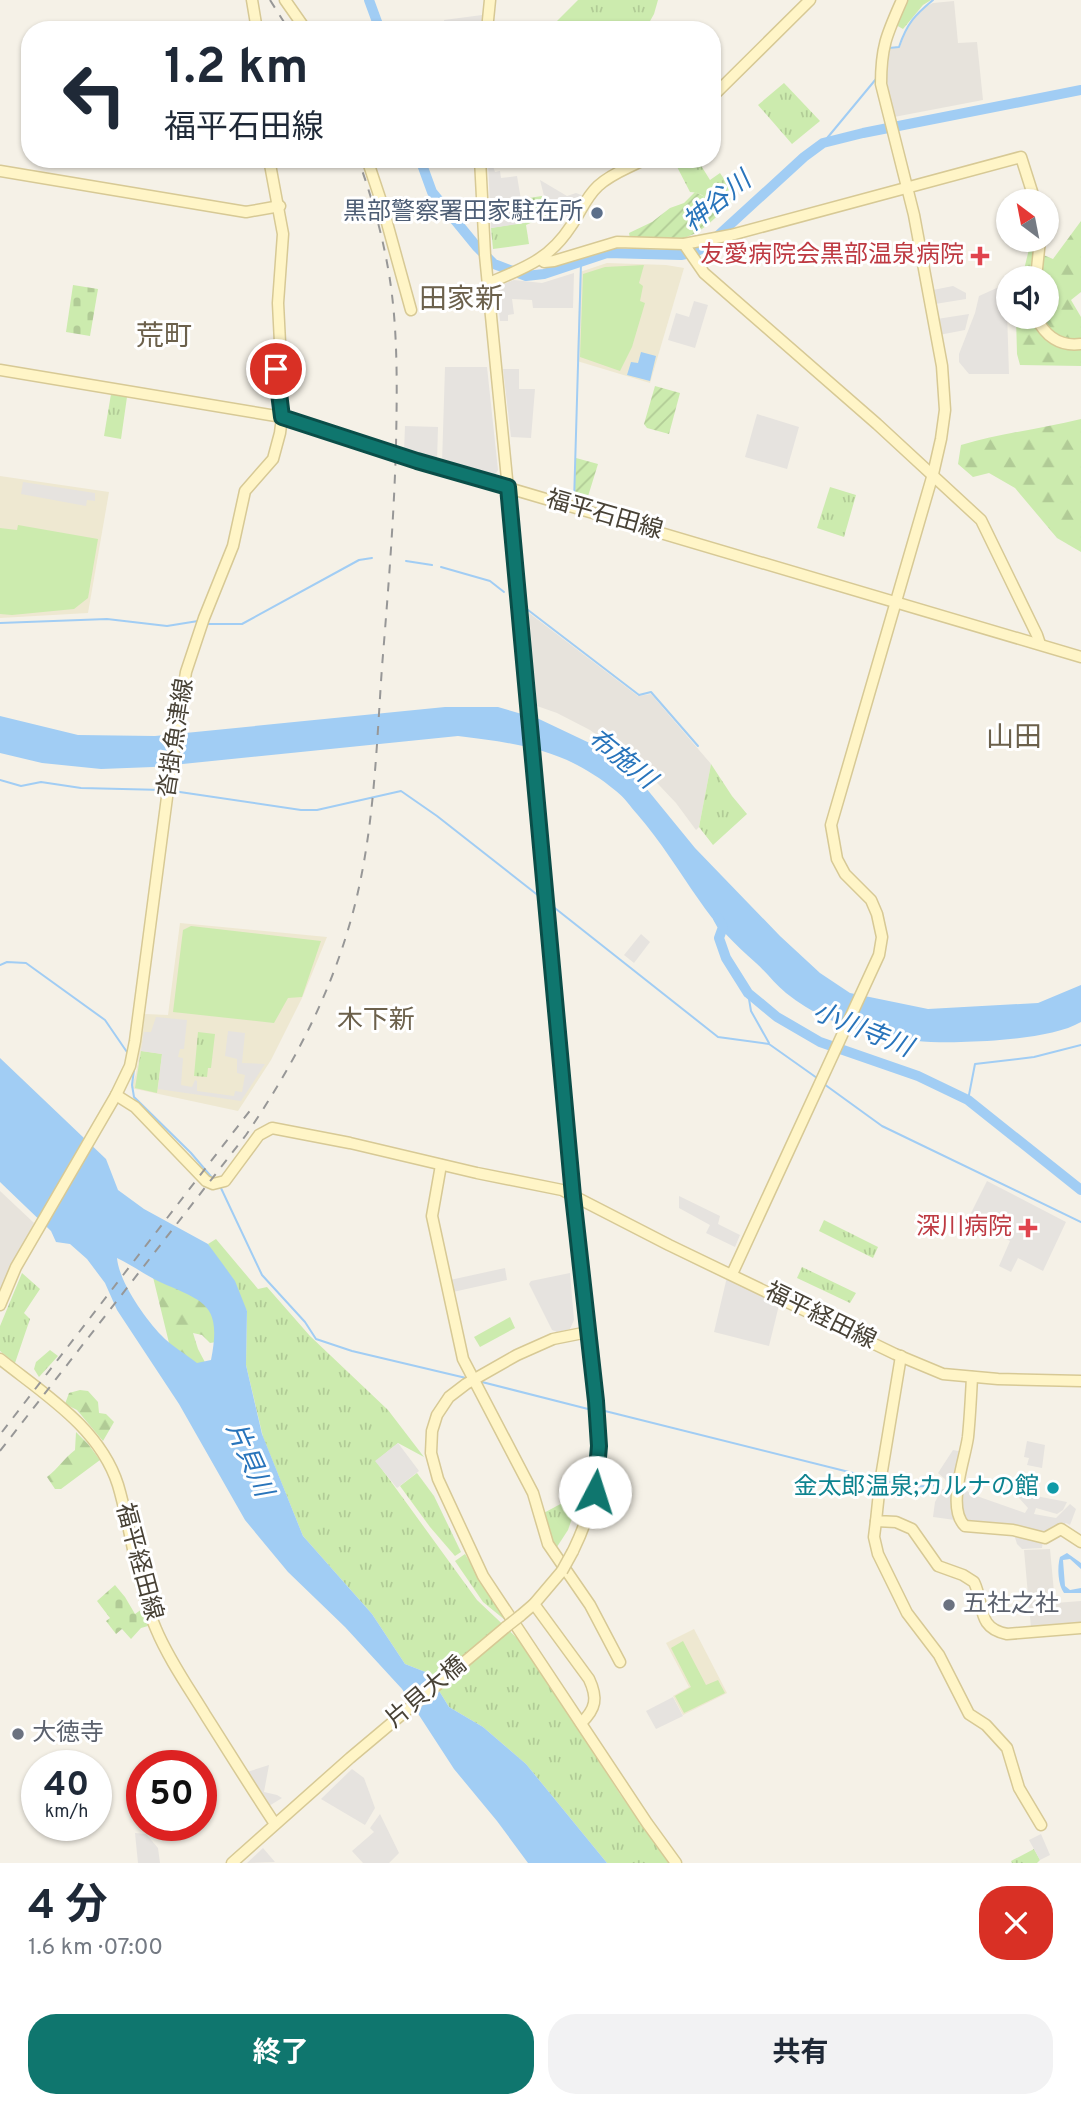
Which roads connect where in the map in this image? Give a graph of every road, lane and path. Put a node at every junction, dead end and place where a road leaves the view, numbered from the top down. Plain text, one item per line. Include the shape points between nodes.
1 (252, 0) edge
2 (285, 0) edge
3 (490, 0) edge
4 (810, 0) edge
5 (902, 0) edge
6 (256, 21) edge
7 (300, 21) edge
8 (488, 21) edge
9 (721, 88) edge
10 (271, 168) edge
11 (371, 168) edge
12 (480, 168) edge
13 (627, 168) edge
14 (0, 171) edge
15 (907, 187) junction
16 (1031, 189) edge
17 (280, 206) junction
18 (688, 244) junction
19 (541, 259) junction
20 (489, 283) junction
21 (411, 310) dead end
22 (1044, 329) edge
23 (1081, 344) edge
24 (0, 370) edge
25 (282, 417) junction
26 (933, 474) junction
27 (508, 487) junction
28 (897, 603) junction
29 (1040, 644) junction
30 (1081, 657) edge
31 (116, 1094) junction
32 (441, 1165) junction
33 (573, 1196) junction
34 (732, 1274) junction
35 (0, 1305) edge
36 (588, 1332) junction
37 (901, 1356) junction
38 (0, 1359) edge
39 (972, 1377) junction
40 (472, 1379) junction
41 (1081, 1381) edge
42 (876, 1521) junction
43 (1081, 1542) edge
44 (534, 1604) junction
45 (1081, 1628) edge
46 (620, 1662) dead end
47 (581, 1723) junction
48 (275, 1824) junction
49 (1041, 1825) dead end
50 (232, 1863) edge
51 (676, 1863) edge

1 - 6 main road
2 - 7 main road
3 - 8 main road
4 - 9 main road
5 - 15 main road via 881,54 881,84
10 - 17 main road, 沓掛魚津線
11 - 21 main road
12 - 20 main road, 片貝大橋
13 - 19 main road via 596,187 561,242
14 - 17 main road via 246,212
15 - 16 main road via 1021,157
15 - 18 main road
15 - 26 main road via 942,366 945,410
17 - 25 main road, 沓掛魚津線 via 281,343 276,378
18 - 19 main road via 617,242 554,261
18 - 26 main road via 704,273
19 - 20 main road
20 - 27 main road, 片貝大橋
22 - 23 main road via 1059,343
24 - 25 main road, 福平石田線
25 - 27 main road, 福平石田線
25 - 31 main road, 沓掛魚津線 via 273,459 248,485 243,497 233,546 186,672 135,1041 130,1066
26 - 28 main road
26 - 29 main road via 981,520
27 - 28 main road, 福平石田線
27 - 33 main road, 片貝大橋
28 - 29 main road, 福平石田線
28 - 34 main road via 831,825 837,859 871,901 881,927 879,955
29 - 30 main road, 福平石田線
31 - 32 main road, 福平経田線 via 213,1184 225,1181 259,1135 272,1128
31 - 35 main road, 沓掛魚津線 via 16,1267
32 - 33 main road, 福平経田線 via 549,1186
32 - 40 main road via 432,1216 463,1359
33 - 34 main road, 福平経田線
33 - 36 main road, 片貝大橋
34 - 37 main road, 福平経田線
36 - 40 main road via 553,1339
36 - 44 main road, 片貝大橋, bridge via 599,1446 594,1496 573,1551
37 - 39 main road, 福平経田線 via 943,1374
37 - 42 main road
38 - 48 main road, 福平経田線 via 71,1415 107,1461 117,1483 155,1628
39 - 41 main road, 福平経田線
39 - 43 main road via 968,1441 957,1499 960,1522 965,1527 1013,1530 1045,1538 1061,1529
40 - 46 main road via 533,1493 548,1544 590,1605
40 - 47 main road via 449,1397 437,1415 431,1453 438,1479 483,1576
42 - 45 main road via 912,1529 938,1566 974,1582 985,1622 1000,1633
42 - 49 main road via 878,1554 906,1613 939,1656 969,1714 1007,1748 1019,1788
44 - 47 main road via 595,1691 591,1714
44 - 48 main road, 片貝大橋, bridge
47 - 51 main road
48 - 50 main road, 片貝大橋

